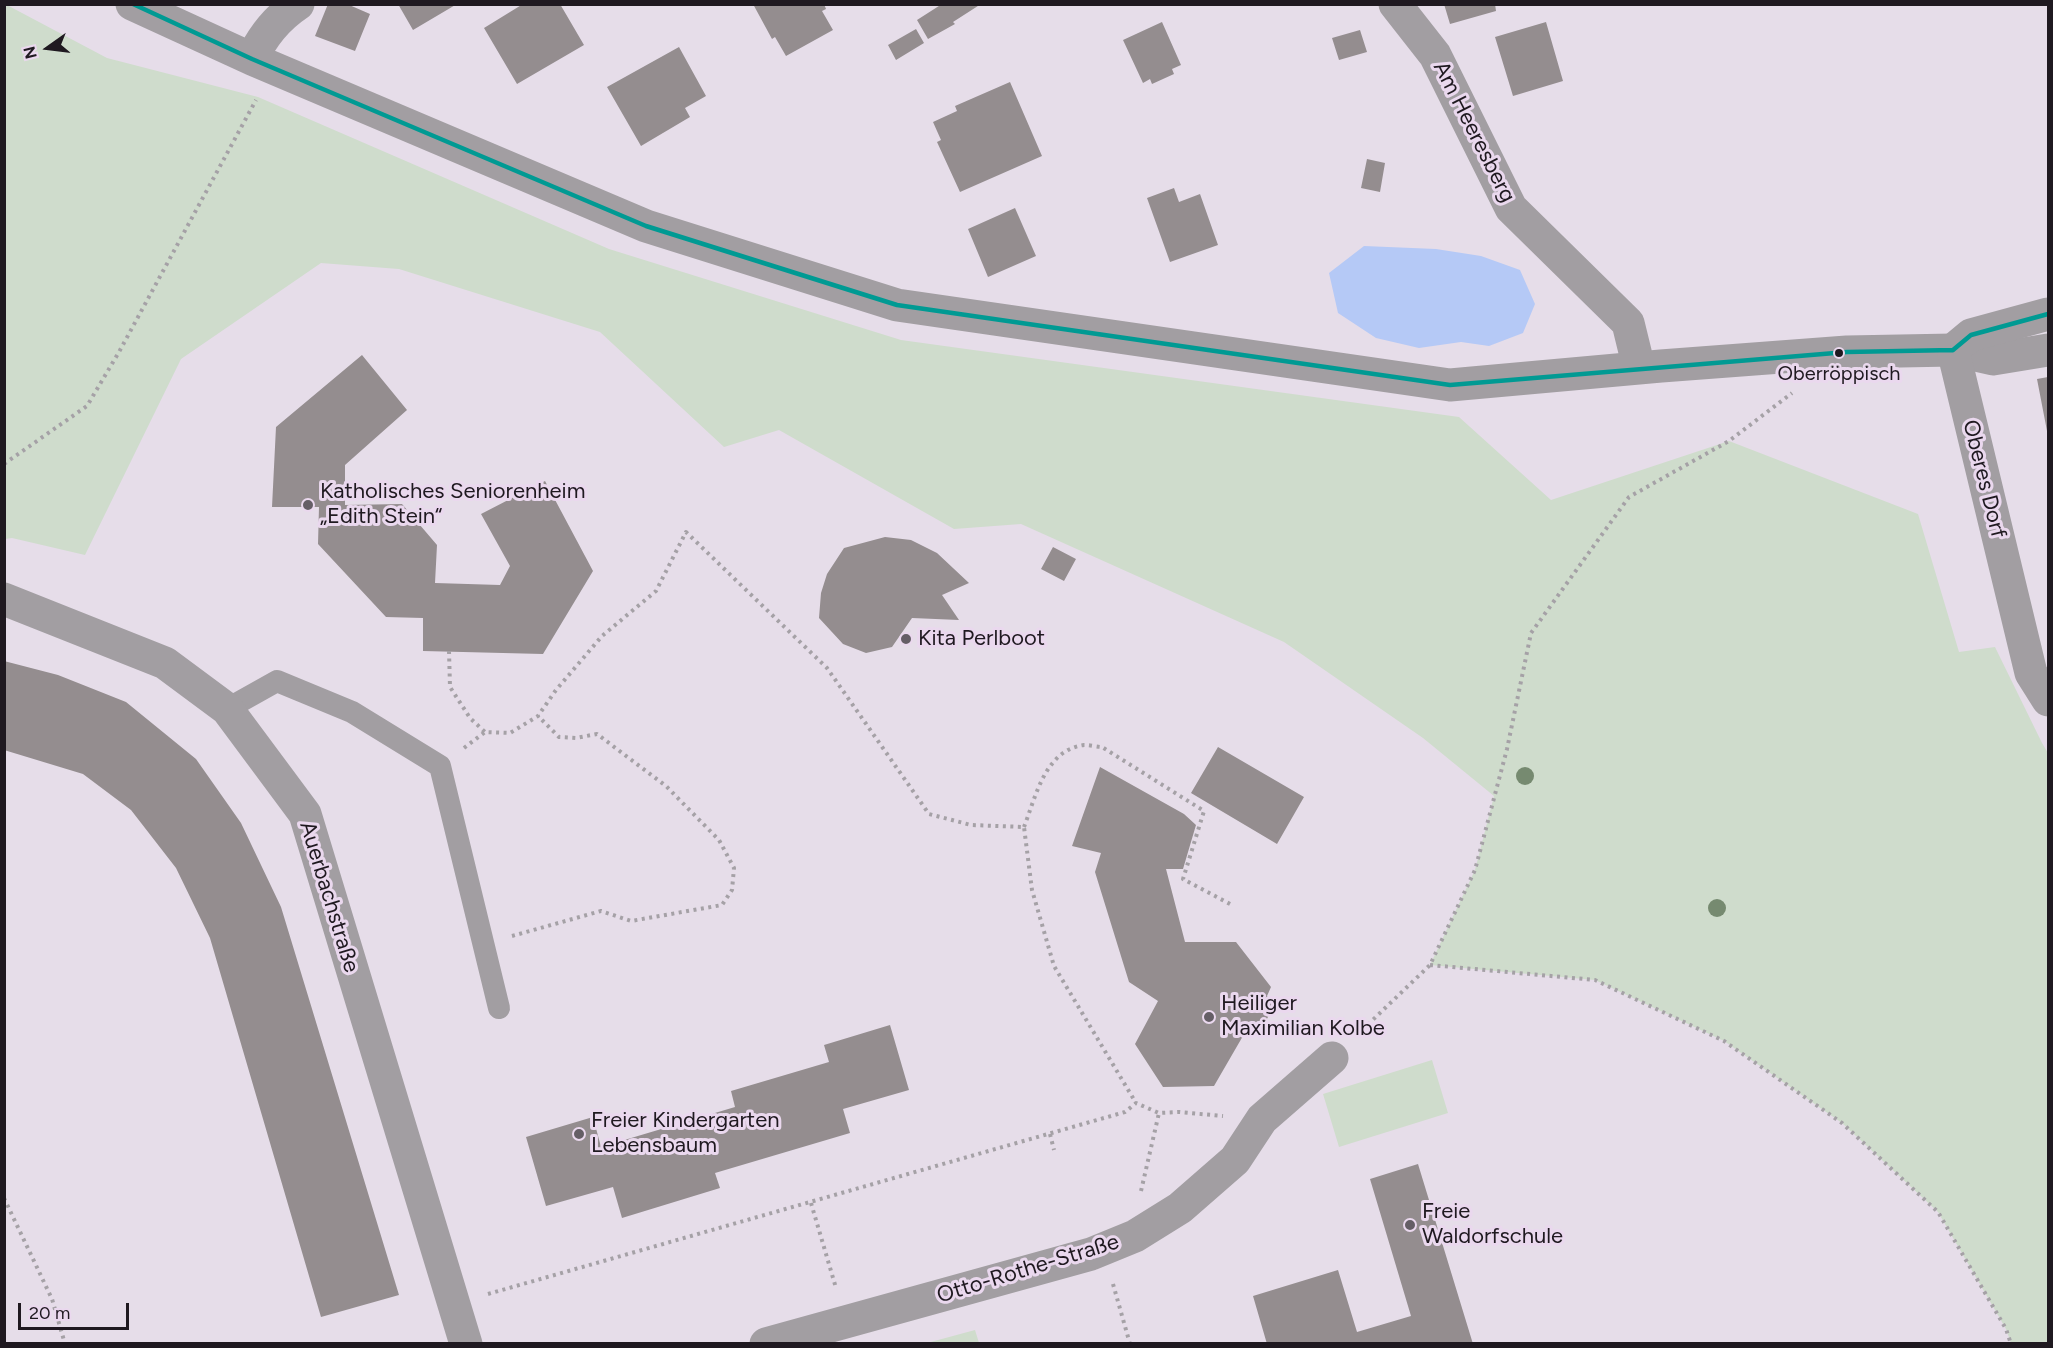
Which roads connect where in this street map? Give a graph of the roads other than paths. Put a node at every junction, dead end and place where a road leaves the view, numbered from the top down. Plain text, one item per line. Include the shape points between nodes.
1 (132, 4) edge
2 (298, 4) edge
3 (1395, 4) edge
4 (261, 63) junction
5 (2049, 314) edge
6 (1953, 350) junction
7 (2049, 350) edge
8 (1639, 368) junction
9 (4, 599) edge
10 (2049, 700) edge
11 (227, 709) junction
12 (499, 1008) dead end
13 (1332, 1058) road end
14 (828, 1335) edge
15 (466, 1344) edge
16 (766, 1344) edge

1 - 4 street
2 - 4 street via 261,39
3 - 8 street, Am Heeresberg via 1435,56 1511,208 1628,323
4 - 8 street via 646,226 897,305 1450,385
5 - 6 street via 1971,334
6 - 7 street via 1993,359
6 - 8 street via 1847,352
6 - 10 street, Oberes Dorf via 2031,674
9 - 11 street, Auerbachstraße via 165,663
11 - 12 lane via 278,681 352,712 440,766
11 - 15 street, Auerbachstraße via 305,814
13 - 14 street, Otto-Rothe-Straße via 1262,1119 1235,1160 1180,1208 1134,1236 1103,1250
14 - 16 street, Otto-Rothe-Straße

